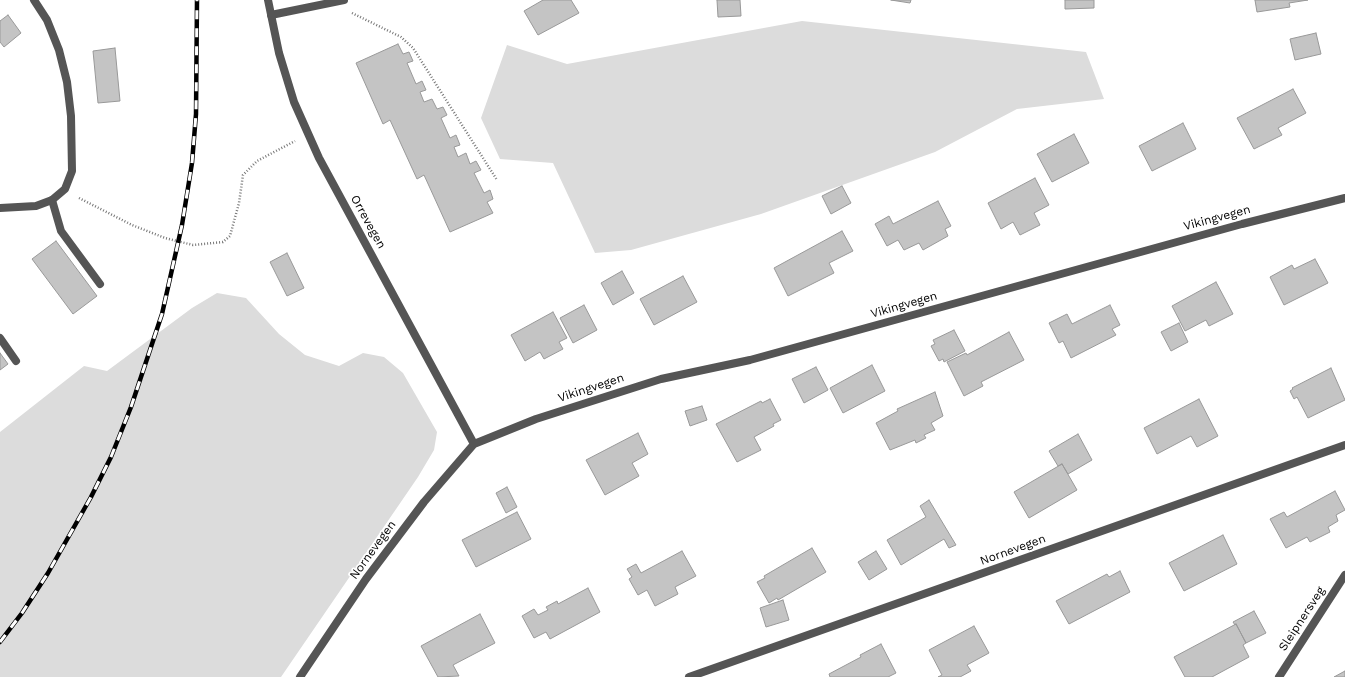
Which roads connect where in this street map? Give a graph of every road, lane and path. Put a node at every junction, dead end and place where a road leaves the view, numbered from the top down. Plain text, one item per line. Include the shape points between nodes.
1 (34, 0) edge
2 (268, 0) edge
3 (344, 0) edge
4 (329, 3) junction
5 (271, 15) junction
6 (308, 135) junction
7 (497, 180) dead end
8 (65, 189) junction
9 (1345, 198) edge
10 (52, 200) junction
11 (0, 208) edge
12 (100, 284) dead end
13 (0, 338) edge
14 (16, 361) dead end
15 (474, 444) junction
16 (1345, 445) edge
17 (1345, 575) edge
18 (300, 677) edge
19 (689, 677) edge
20 (1279, 677) edge

1 - 8 street via 47,20 59,50 67,82 71,116 72,171
2 - 5 street, Orrevegen
3 - 4 street
4 - 5 street
4 - 7 path via 401,37 413,48
5 - 6 street, Orrevegen via 294,102
6 - 8 path via 257,161 243,175 230,236 223,242 193,245 165,238 93,206
6 - 15 street, Orrevegen
8 - 10 street
9 - 15 street, Vikingvegen via 757,358 661,379 536,418
10 - 11 street via 36,206
10 - 12 street via 61,231
13 - 14 street
15 - 18 street, Nornevegen via 424,502 366,579
16 - 19 street, Nornevegen
17 - 20 street, Sleipnersveg

